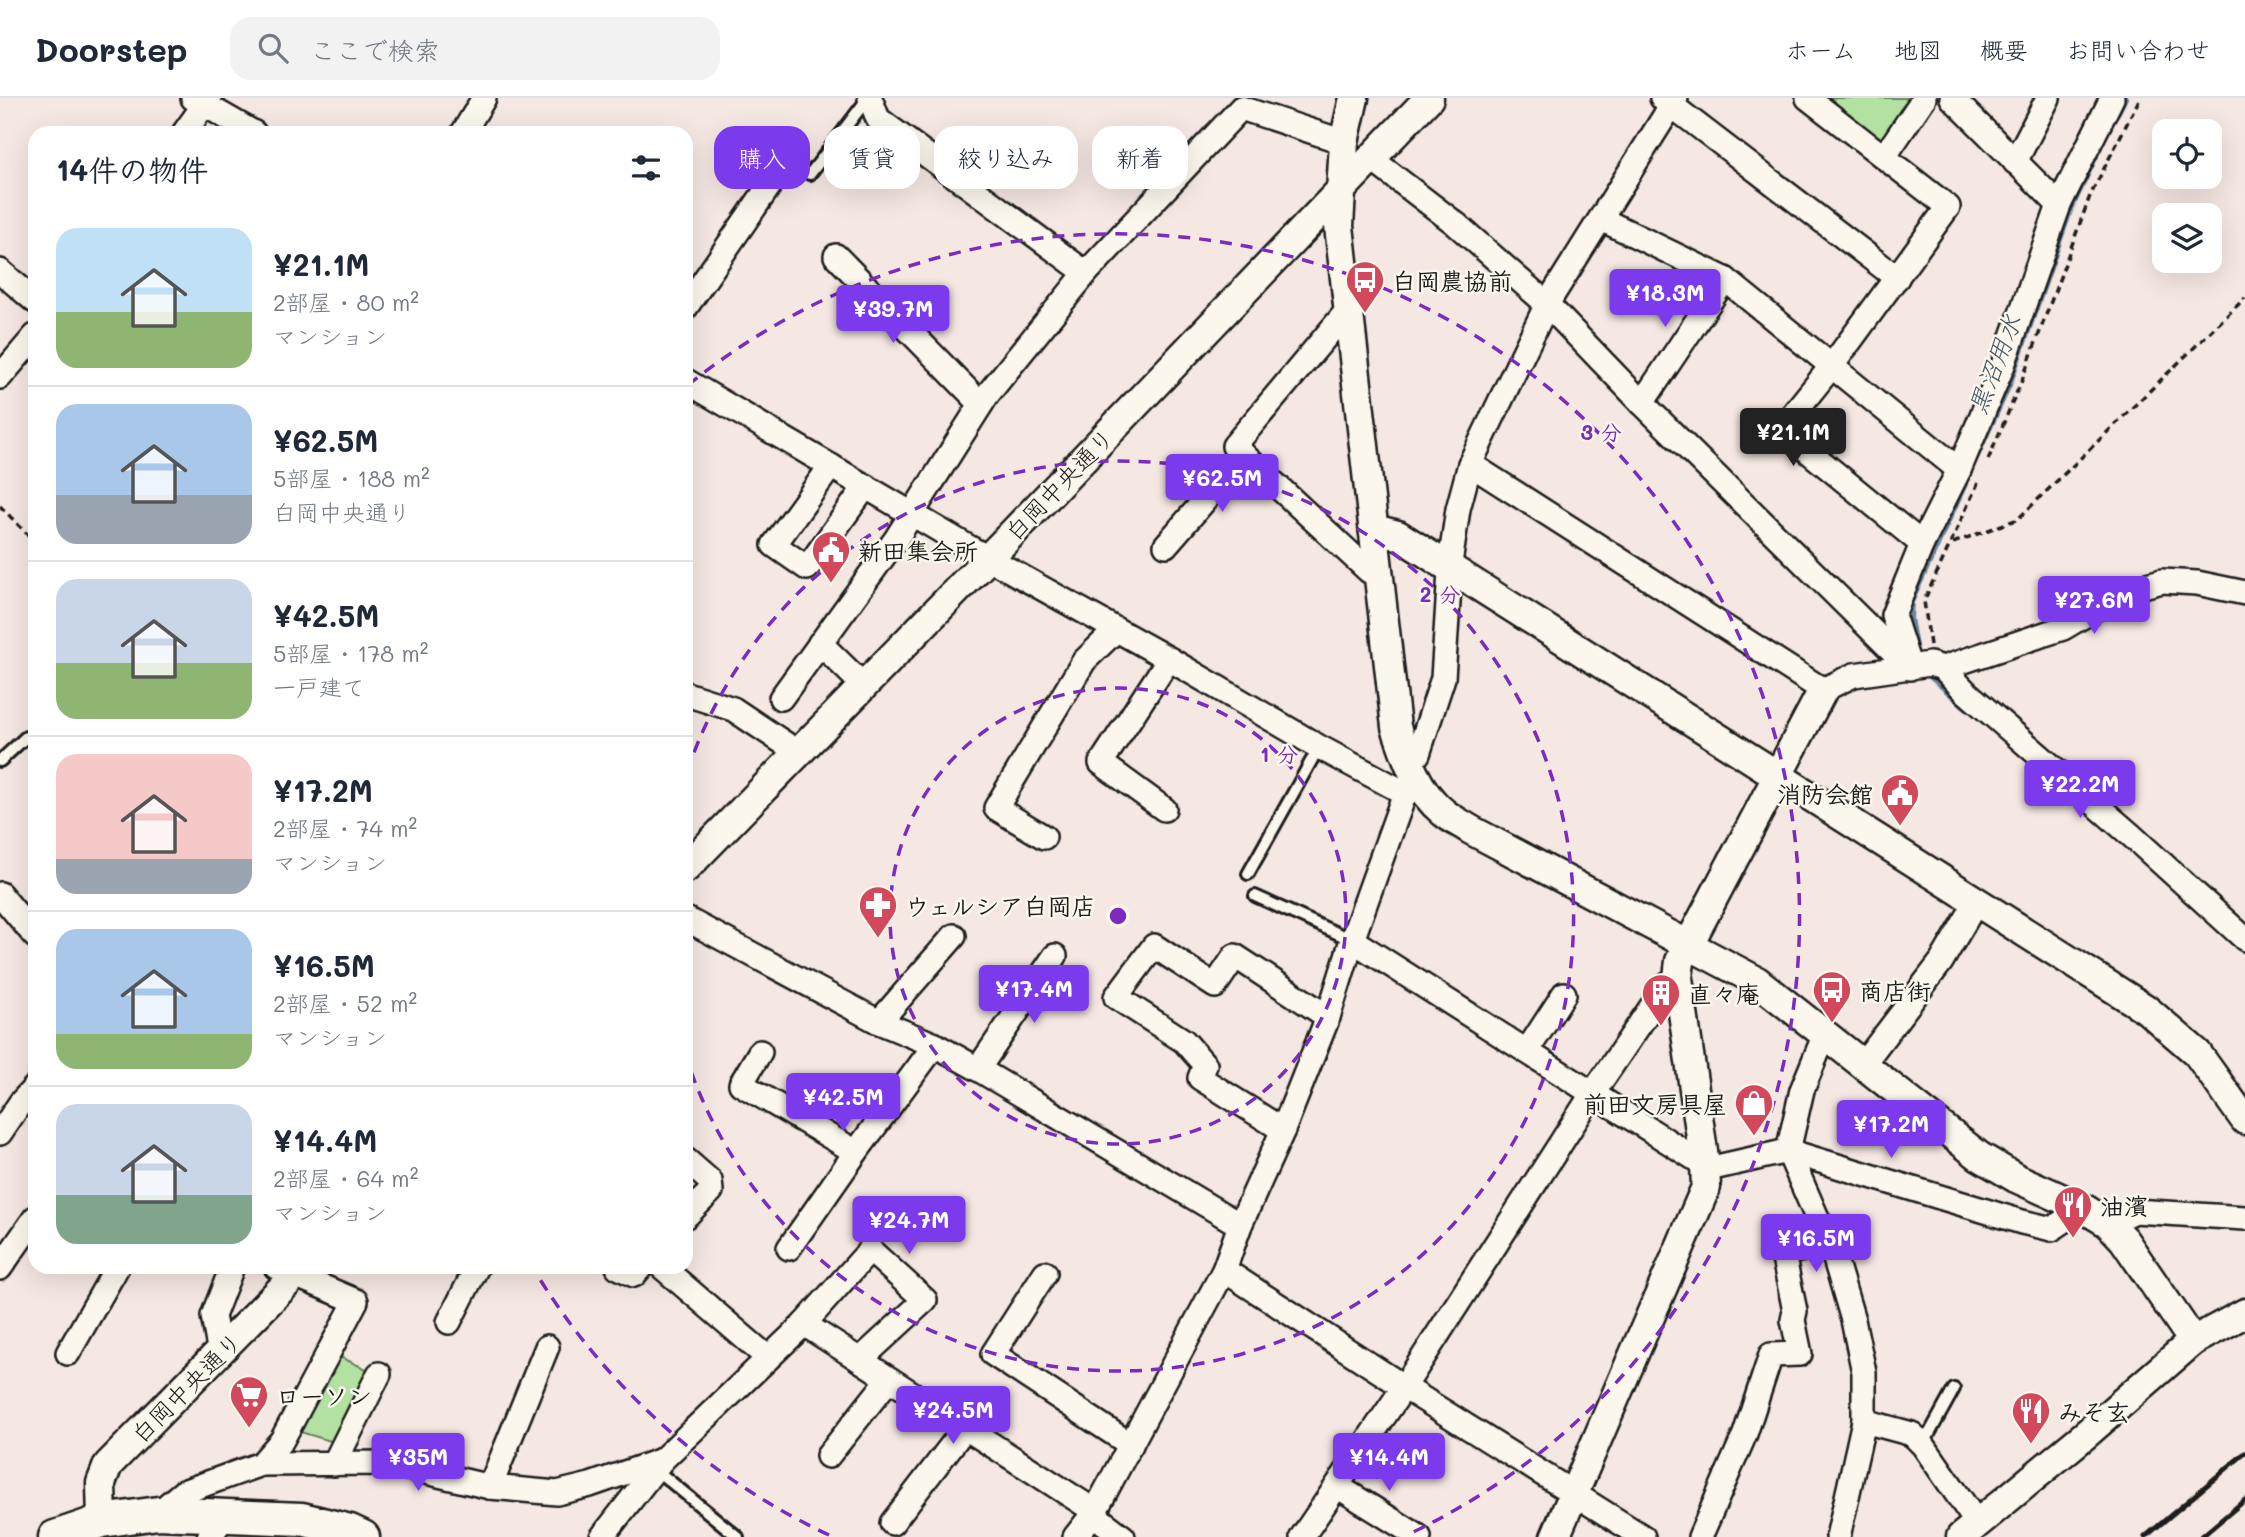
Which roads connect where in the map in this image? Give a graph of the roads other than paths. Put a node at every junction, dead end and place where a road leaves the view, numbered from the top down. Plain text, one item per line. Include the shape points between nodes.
1 (484, 98) edge
2 (869, 98) edge
3 (1354, 98) edge
4 (1429, 98) edge
5 (1808, 98) edge
6 (1924, 98) edge
7 (2048, 98) edge
8 (2112, 98) edge
9 (202, 100) edge
10 (1958, 100) edge
11 (1669, 101) edge
12 (1236, 103) edge
13 (188, 126) edge
14 (243, 126) edge
15 (467, 126) edge
16 (1344, 142) junction
17 (1884, 156) junction
18 (1370, 158) junction
19 (2015, 162) junction
20 (810, 174) edge
21 (767, 189) edge
22 (1340, 190) junction
23 (2059, 205) junction
24 (1601, 219) junction
25 (836, 256) dead end
26 (0, 271) edge
27 (1086, 273) junction
28 (1896, 278) junction
29 (1725, 279) junction
30 (28, 295) edge
31 (693, 297) edge
32 (1547, 304) junction
33 (1348, 310) junction
34 (28, 345) edge
35 (1831, 367) junction
36 (0, 377) edge
37 (693, 385) edge
38 (1642, 402) junction
39 (981, 404) junction
40 (1244, 455) junction
41 (1469, 464) junction
42 (831, 466) junction
43 (1959, 470) junction
44 (866, 486) junction
45 (912, 514) junction
46 (1374, 531) junction
47 (1922, 544) junction
48 (1166, 545) dead end
49 (988, 558) junction
50 (1450, 569) junction
51 (1377, 571) junction
52 (2245, 593) edge
53 (1116, 630) junction
54 (820, 643) junction
55 (1169, 659) junction
56 (1910, 668) junction
57 (1943, 668) junction
58 (864, 686) junction
59 (1823, 690) junction
60 (693, 696) edge
61 (781, 698) dead end
62 (26, 737) dead end
63 (1320, 747) junction
64 (799, 753) junction
65 (0, 761) edge
66 (1408, 764) junction
67 (1777, 776) junction
68 (1414, 790) junction
69 (1164, 809) dead end
70 (1044, 838) dead end
71 (693, 861) edge
72 (1248, 874) dead end
73 (0, 894) edge
74 (1255, 896) dead end
75 (1978, 901) junction
76 (693, 923) edge
77 (28, 928) edge
78 (954, 936) dead end
79 (2245, 939) edge
80 (1352, 940) junction
81 (1687, 943) junction
82 (1055, 956) dead end
83 (1678, 978) junction
84 (1564, 994) dead end
85 (1328, 1017) junction
86 (879, 1022) junction
87 (1825, 1034) junction
88 (935, 1045) junction
89 (1527, 1051) junction
90 (760, 1052) dead end
91 (1863, 1064) junction
92 (978, 1069) junction
93 (1593, 1093) junction
94 (28, 1102) edge
95 (2245, 1120) edge
96 (1283, 1130) junction
97 (0, 1133) edge
98 (1788, 1151) junction
99 (856, 1152) junction
100 (693, 1166) edge
101 (1705, 1166) junction
102 (2083, 1208) junction
103 (693, 1209) edge
104 (2245, 1218) edge
105 (2109, 1223) junction
106 (1240, 1224) junction
107 (28, 1228) edge
108 (1828, 1243) junction
109 (789, 1248) dead end
110 (0, 1268) edge
111 (1224, 1270) junction
112 (1045, 1273) dead end
113 (113, 1274) edge
114 (229, 1274) edge
115 (288, 1274) edge
116 (299, 1274) edge
117 (473, 1274) edge
118 (670, 1274) edge
119 (2245, 1313) edge
120 (449, 1322) dead end
121 (804, 1324) junction
122 (2193, 1341) junction
123 (547, 1347) dead end
124 (68, 1353) dead end
125 (220, 1353) junction
126 (768, 1358) junction
127 (860, 1360) junction
128 (379, 1374) dead end
129 (889, 1379) junction
130 (1404, 1387) junction
131 (1954, 1389) dead end
132 (1864, 1421) junction
133 (965, 1428) junction
134 (1130, 1445) junction
135 (1923, 1445) junction
136 (828, 1456) dead end
137 (261, 1464) junction
138 (334, 1464) junction
139 (659, 1464) junction
140 (1337, 1486) junction
141 (490, 1487) junction
142 (1574, 1494) junction
143 (158, 1513) junction
144 (1094, 1513) junction
145 (102, 1521) junction
146 (892, 1522) dead end
147 (219, 1530) edge
148 (1969, 1530) edge
149 (1309, 1535) edge
150 (55, 1537) edge
151 (363, 1537) edge
152 (602, 1537) edge
153 (738, 1537) edge
154 (1075, 1537) edge
155 (1123, 1537) edge
156 (1419, 1537) edge
157 (1555, 1537) edge
158 (1643, 1537) edge
159 (1700, 1537) edge
160 (1838, 1537) edge

1 - 15 street
2 - 20 lane
2 - 27 street via 878,119
3 - 16 street
4 - 18 street, 白岡中央通り
5 - 17 street
6 - 17 street
7 - 19 street
8 - 23 street
9 - 13 street
9 - 14 street
10 - 19 street
11 - 24 street
11 - 28 street
12 - 16 street
12 - 27 street
16 - 22 street
17 - 28 street via 1948,207
18 - 22 street, 白岡中央通り
18 - 32 street via 1457,224
19 - 23 street
21 - 31 street
22 - 33 street
22 - 49 street, 白岡中央通り
23 - 43 street via 2003,365
24 - 29 street
24 - 32 street
25 - 39 street
26 - 30 street
27 - 39 street
28 - 35 street
29 - 35 street
29 - 38 street
32 - 38 street
32 - 41 street
33 - 40 street via 1234,446
33 - 46 street
34 - 36 street
35 - 43 street
35 - 47 street via 1781,429
37 - 42 street
38 - 56 street
39 - 45 street
40 - 48 street
40 - 51 street via 1369,571
41 - 50 street
41 - 59 street
42 - 44 street
42 - 44 street via 774,545 807,568
43 - 47 street
44 - 45 street
45 - 49 street
45 - 54 street
46 - 50 street via 1398,535
46 - 51 street
47 - 56 street via 1892,615
49 - 53 street
49 - 58 street, 白岡中央通り
50 - 66 street via 1443,678 1418,754
50 - 67 street
51 - 66 street via 1396,727
52 - 57 street via 2162,581 2127,590 2063,628
53 - 55 street
53 - 70 street via 1084,661 996,808
54 - 58 street
54 - 61 street
55 - 63 street
55 - 69 street via 1101,763
56 - 57 street via 1930,664
56 - 59 street via 1854,675
57 - 79 street
58 - 64 street, 白岡中央通り
59 - 67 street
60 - 64 street via 733,709
62 - 65 lane
63 - 68 street
63 - 72 lane
64 - 71 street, 白岡中央通り
66 - 68 street
67 - 75 street
67 - 81 street
68 - 80 street
68 - 81 street via 1471,830
73 - 77 street
74 - 80 lane
75 - 91 street via 1941,962
75 - 95 street via 2146,1009 2197,1053
76 - 86 street
78 - 86 street
80 - 85 street
80 - 89 street
81 - 83 street
81 - 87 street via 1757,981
82 - 92 street
83 - 93 street via 1667,984
83 - 101 street
84 - 89 street
85 - 96 street
85 - 96 street via 1235,956 1215,986 1154,946 1116,997 1184,1041 1205,1065 1200,1078
86 - 88 street
87 - 91 street
87 - 98 street via 1802,1090
88 - 92 street
88 - 99 street
89 - 93 street
90 - 99 street via 741,1084
91 - 102 street via 1979,1156 2015,1178
92 - 106 street
93 - 101 street
93 - 130 street
94 - 97 street
96 - 106 street
98 - 101 street
98 - 102 street via 2052,1228
98 - 108 street
99 - 109 street
100 - 103 street via 709,1181 711,1191
101 - 142 street via 1702,1197
102 - 105 street
104 - 105 street via 2134,1211
105 - 122 street
106 - 111 street
107 - 110 street
108 - 132 street via 1853,1320 1864,1373
108 - 159 street via 1783,1254 1801,1354 1771,1355 1745,1434
111 - 130 street
111 - 134 street
112 - 134 street via 993,1354
113 - 124 street
114 - 125 street via 213,1316
115 - 125 street, 白岡中央通り
116 - 137 street via 356,1301 282,1440
117 - 120 street
118 - 126 street
119 - 122 street
121 - 126 street
121 - 127 street
121 - 127 street via 870,1250 925,1300
122 - 148 street
123 - 141 street
125 - 145 street, 白岡中央通り via 108,1465 101,1483
126 - 139 street
127 - 129 street
128 - 138 street
129 - 133 street
129 - 136 street
130 - 140 street
130 - 142 street
131 - 135 lane
132 - 135 street via 1912,1434
132 - 160 street
133 - 144 street
133 - 146 street
134 - 144 street
135 - 148 street
137 - 138 street
137 - 143 street via 183,1492
138 - 141 street via 388,1463
139 - 141 street via 557,1493
139 - 152 street
139 - 153 lane
140 - 149 street
140 - 156 street
142 - 157 street
142 - 158 street
143 - 145 main road
143 - 147 main road
144 - 154 street
144 - 155 street
145 - 150 main road
147 - 151 main road via 302,1519

